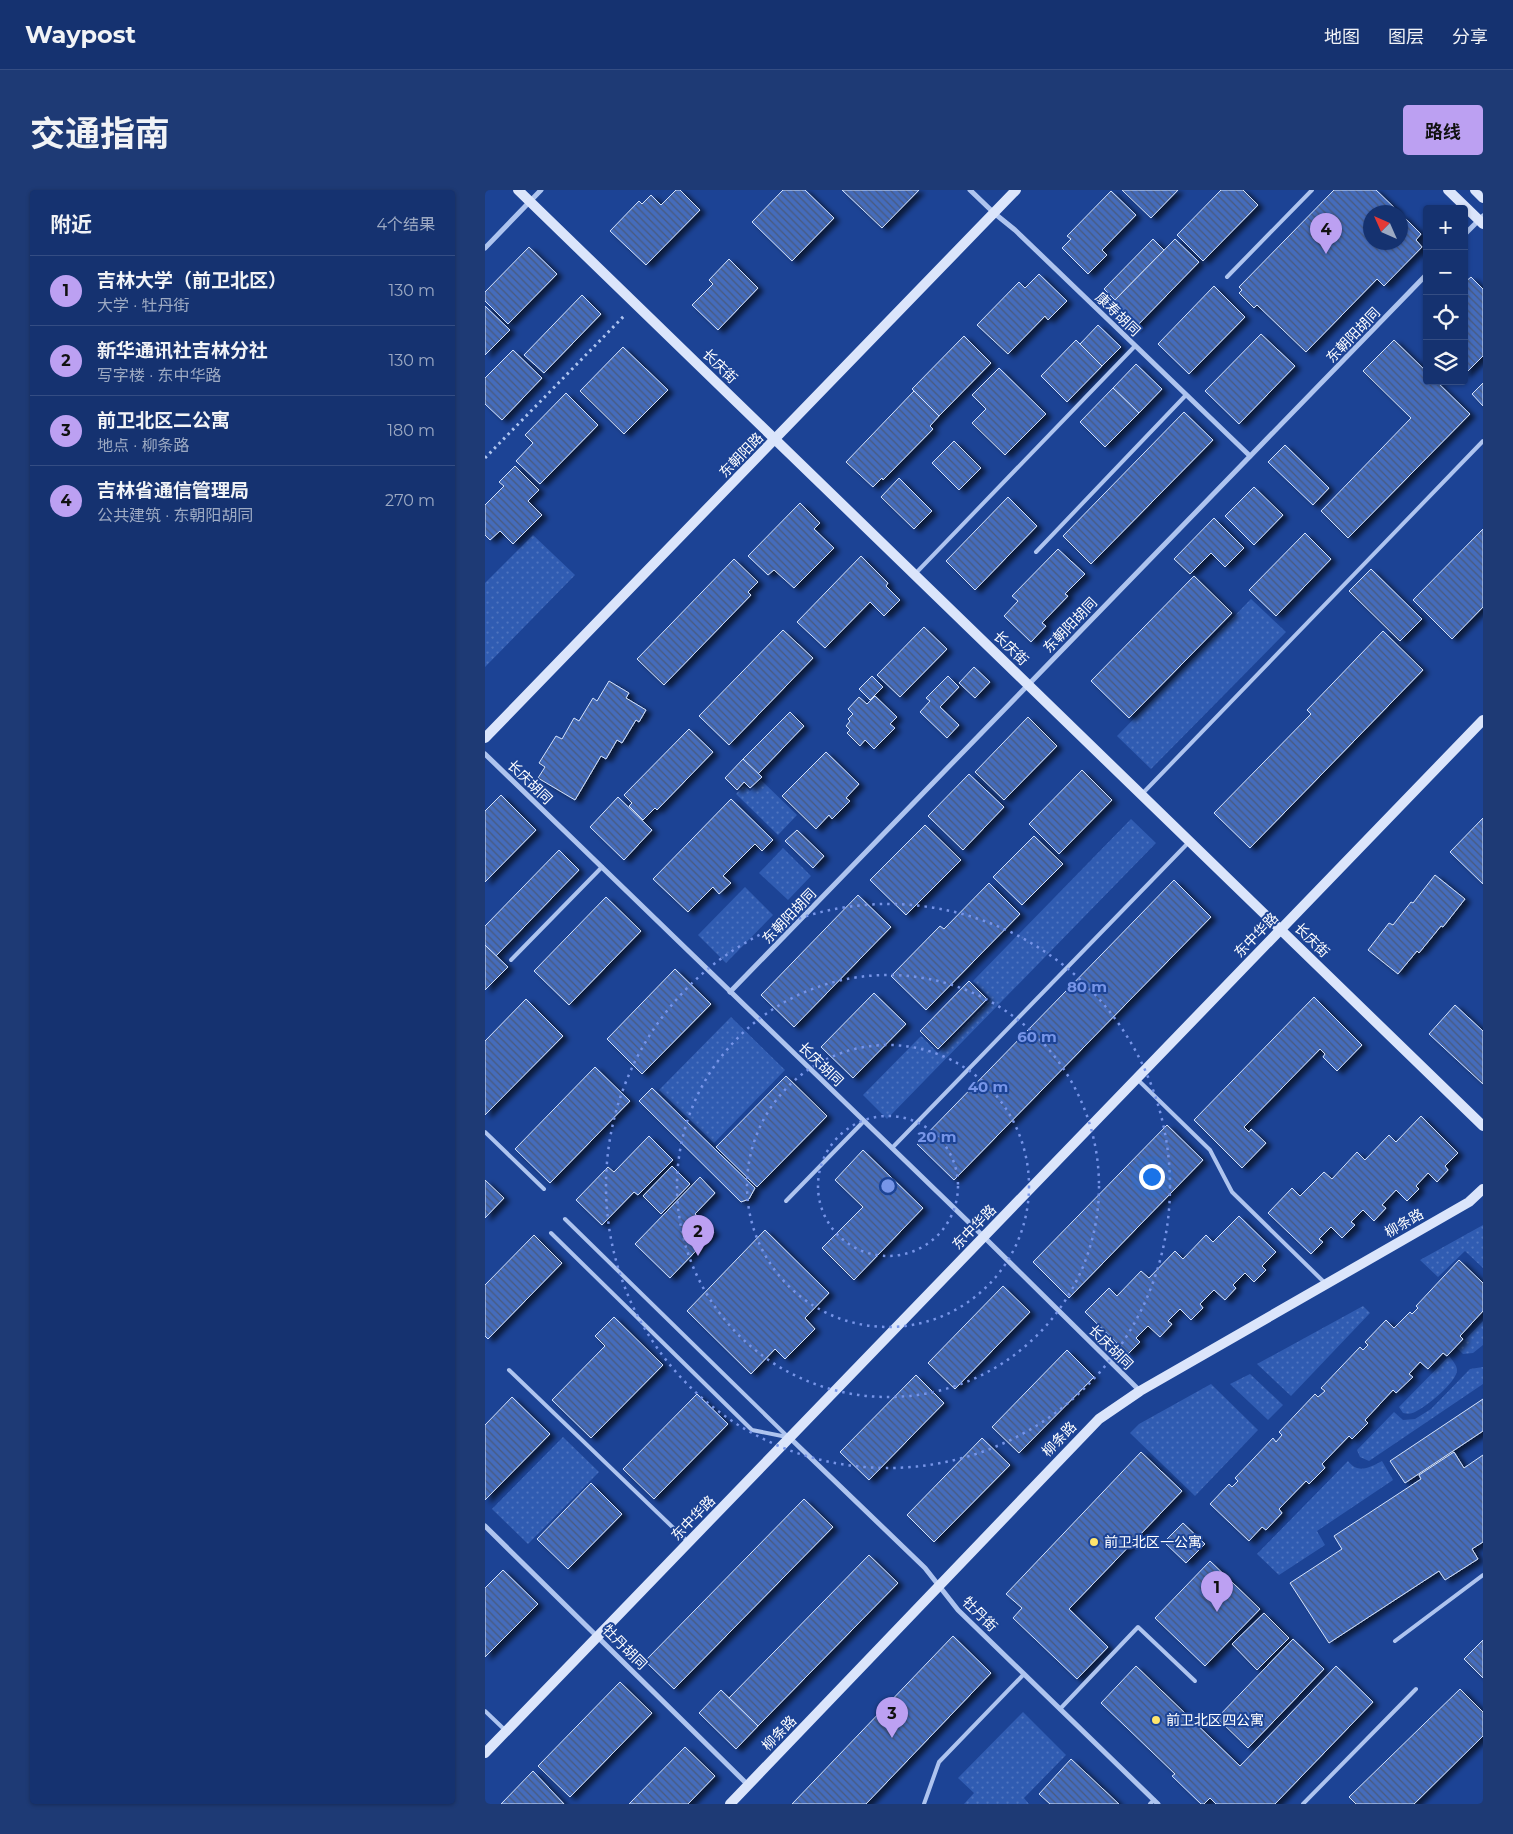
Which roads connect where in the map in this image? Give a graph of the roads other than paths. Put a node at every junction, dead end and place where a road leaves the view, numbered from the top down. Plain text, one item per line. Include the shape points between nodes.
1 (518, 190) edge
2 (541, 190) edge
3 (970, 190) edge
4 (1016, 190) edge
5 (1312, 190) edge
6 (1448, 190) edge
7 (1475, 190) edge
8 (1483, 198) edge
9 (530, 201) junction
10 (994, 213) junction
11 (1482, 220) edge
12 (1468, 232) edge
13 (485, 248) edge
14 (1227, 277) dead end
15 (1423, 278) edge
16 (1135, 346) junction
17 (1187, 395) junction
18 (775, 439) junction
19 (1483, 441) edge
20 (1250, 456) junction
21 (1036, 552) dead end
22 (915, 574) junction
23 (1029, 684) junction
24 (1483, 720) edge
25 (485, 738) edge
26 (485, 754) edge
27 (1142, 794) junction
28 (1190, 841) junction
29 (602, 867) junction
30 (1281, 929) junction
31 (511, 960) dead end
32 (731, 992) junction
33 (1137, 1078) junction
34 (864, 1121) junction
35 (1483, 1126) edge
36 (485, 1132) edge
37 (892, 1148) junction
38 (544, 1189) dead end
39 (1483, 1189) edge
40 (786, 1201) dead end
41 (565, 1219) dead end
42 (551, 1233) dead end
43 (984, 1237) junction
44 (1326, 1284) junction
45 (509, 1370) dead end
46 (1140, 1391) junction
47 (789, 1438) junction
48 (485, 1526) edge
49 (689, 1542) junction
50 (1483, 1575) edge
51 (939, 1585) junction
52 (598, 1636) junction
53 (1395, 1641) dead end
54 (1024, 1674) junction
55 (1195, 1681) dead end
56 (1416, 1689) dead end
57 (1060, 1709) junction
58 (485, 1711) edge
59 (506, 1731) junction
60 (485, 1753) edge
61 (748, 1785) junction
62 (1154, 1803) edge
63 (730, 1804) edge
64 (924, 1804) edge
65 (1303, 1804) edge

1 - 9 street, 长庆街
2 - 9 street
3 - 10 street, 康寿胡同
4 - 10 street, 东朝阳路
5 - 14 lane
6 - 11 street
7 - 8 street
9 - 13 street
9 - 18 street, 长庆街
10 - 16 street, 康寿胡同
10 - 18 street, 东朝阳路
11 - 12 street
15 - 20 street, 东朝阳胡同
16 - 17 street, 康寿胡同
16 - 22 lane
17 - 20 street, 康寿胡同
17 - 21 lane
18 - 22 street, 长庆街
18 - 25 street, 东朝阳路
19 - 27 lane
20 - 23 street, 东朝阳胡同
22 - 23 street, 长庆街
23 - 27 street, 长庆街
23 - 32 street, 东朝阳胡同
24 - 30 street, 东中华路
26 - 29 street, 长庆胡同
27 - 28 street, 长庆街
28 - 30 street, 长庆街
28 - 37 lane
29 - 31 lane
29 - 32 street, 长庆胡同
30 - 33 street, 东中华路
30 - 35 street, 长庆街
32 - 34 street, 长庆胡同
33 - 43 street, 东中华路
33 - 44 lane via 1210,1150 1232,1192
34 - 37 street, 长庆胡同
34 - 40 lane
36 - 38 lane
37 - 43 street, 长庆胡同
39 - 44 street, 柳条路 via 1469,1202
41 - 47 lane
42 - 47 lane via 752,1430
43 - 46 street, 长庆胡同
43 - 47 street, 东中华路
44 - 46 street, 柳条路
45 - 49 lane
46 - 51 street, 柳条路 via 1083,1434
47 - 49 street, 东中华路
47 - 51 street, 牡丹街
48 - 52 street, 牡丹胡同
49 - 52 street, 东中华路
50 - 53 lane
51 - 54 street, 牡丹街 via 958,1610
51 - 61 street, 柳条路
52 - 59 street, 东中华路
52 - 61 street, 牡丹胡同
54 - 57 street, 牡丹街
54 - 64 lane via 939,1762
55 - 57 lane via 1138,1627
56 - 65 lane
57 - 62 street, 牡丹街
58 - 59 lane
59 - 60 street, 东中华路
61 - 63 street, 柳条路

